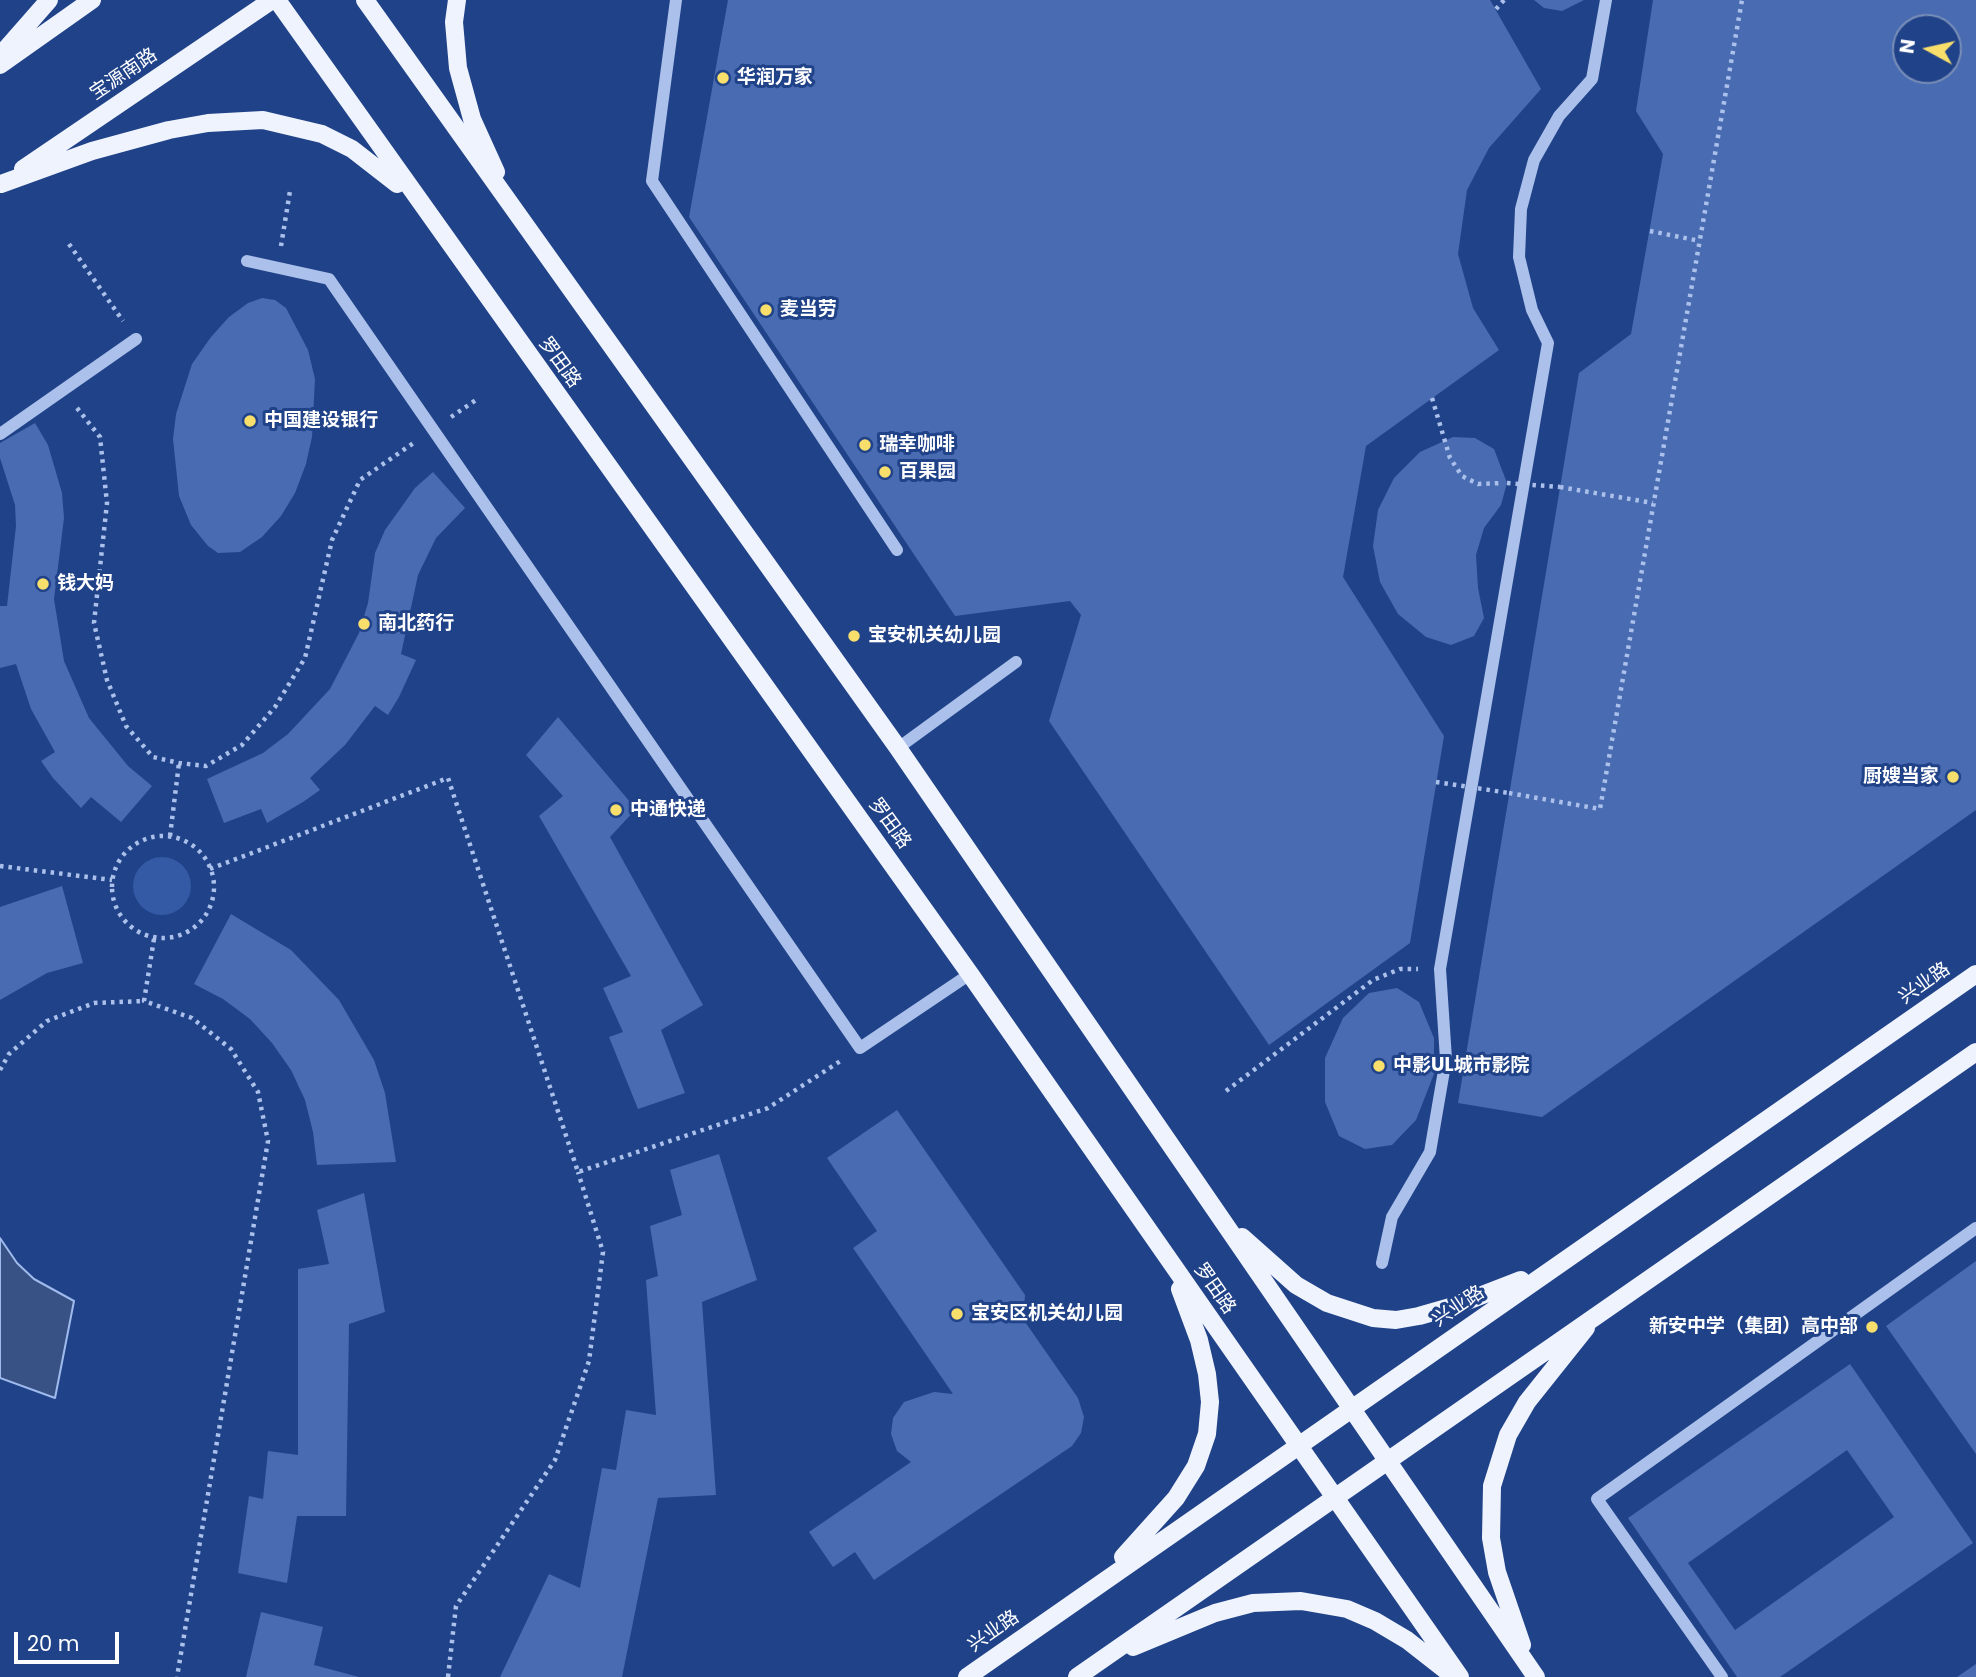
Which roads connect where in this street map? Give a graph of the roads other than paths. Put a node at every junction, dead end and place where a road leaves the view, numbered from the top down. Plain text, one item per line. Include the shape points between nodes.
1 (48, 0) edge
2 (92, 0) edge
3 (274, 0) edge
4 (365, 0) edge
5 (457, 0) edge
6 (677, 0) edge
7 (1606, 0) edge
8 (0, 56) edge
9 (0, 65) edge
10 (0, 185) edge
11 (512, 208) junction
12 (432, 220) junction
13 (247, 261) dead end
14 (136, 339) road end
15 (0, 434) edge
16 (898, 550) dead end
17 (1016, 662) dead end
18 (898, 748) junction
19 (970, 974) junction
20 (1976, 974) edge
21 (1976, 1052) edge
22 (1210, 1206) junction
23 (1976, 1228) edge
24 (1156, 1242) junction
25 (1563, 1261) junction
26 (1382, 1263) dead end
27 (1602, 1310) junction
28 (1351, 1407) junction
29 (1299, 1446) junction
30 (1388, 1459) junction
31 (1335, 1498) junction
32 (1077, 1600) junction
33 (1104, 1659) junction
34 (1534, 1674) edge
35 (967, 1677) edge
36 (1077, 1677) edge
37 (1452, 1677) edge
38 (1460, 1677) edge
39 (1722, 1677) edge

1 - 8 main road
2 - 9 main road
3 - 10 main road, 宝源南路
3 - 12 main road, 罗田路
4 - 11 main road
5 - 11 main road via 458,68 472,119
6 - 16 street via 652,181
7 - 26 street via 1592,79 1559,116 1534,160 1521,209 1520,257 1532,310 1548,343 1440,969 1446,1059 1430,1153 1392,1217
10 - 12 main road via 92,151 169,130 263,120 322,134 352,149 389,175
11 - 18 main road
12 - 19 main road, 罗田路
13 - 19 street via 329,279 860,1048
14 - 15 street
17 - 18 street
18 - 22 main road
19 - 24 main road, 罗田路
20 - 25 main road, 兴业路
21 - 27 main road
22 - 25 main road via 1296,1285 1327,1303 1373,1318 1396,1320 1454,1306
22 - 28 main road
23 - 39 street via 1597,1499
24 - 29 main road, 罗田路
24 - 32 main road via 1199,1340 1210,1402 1207,1434 1196,1466 1157,1523
25 - 28 main road, 兴业路
27 - 30 main road
27 - 34 main road via 1527,1402 1508,1435 1492,1486 1489,1512 1497,1572
28 - 29 main road, 兴业路
28 - 30 main road
29 - 31 main road, 罗田路
29 - 32 main road, 兴业路
30 - 31 main road
30 - 34 main road
31 - 33 main road
31 - 38 main road, 罗田路
32 - 35 main road, 兴业路
33 - 36 main road
33 - 37 main road via 1215,1613 1253,1603 1301,1601 1347,1609 1375,1621

